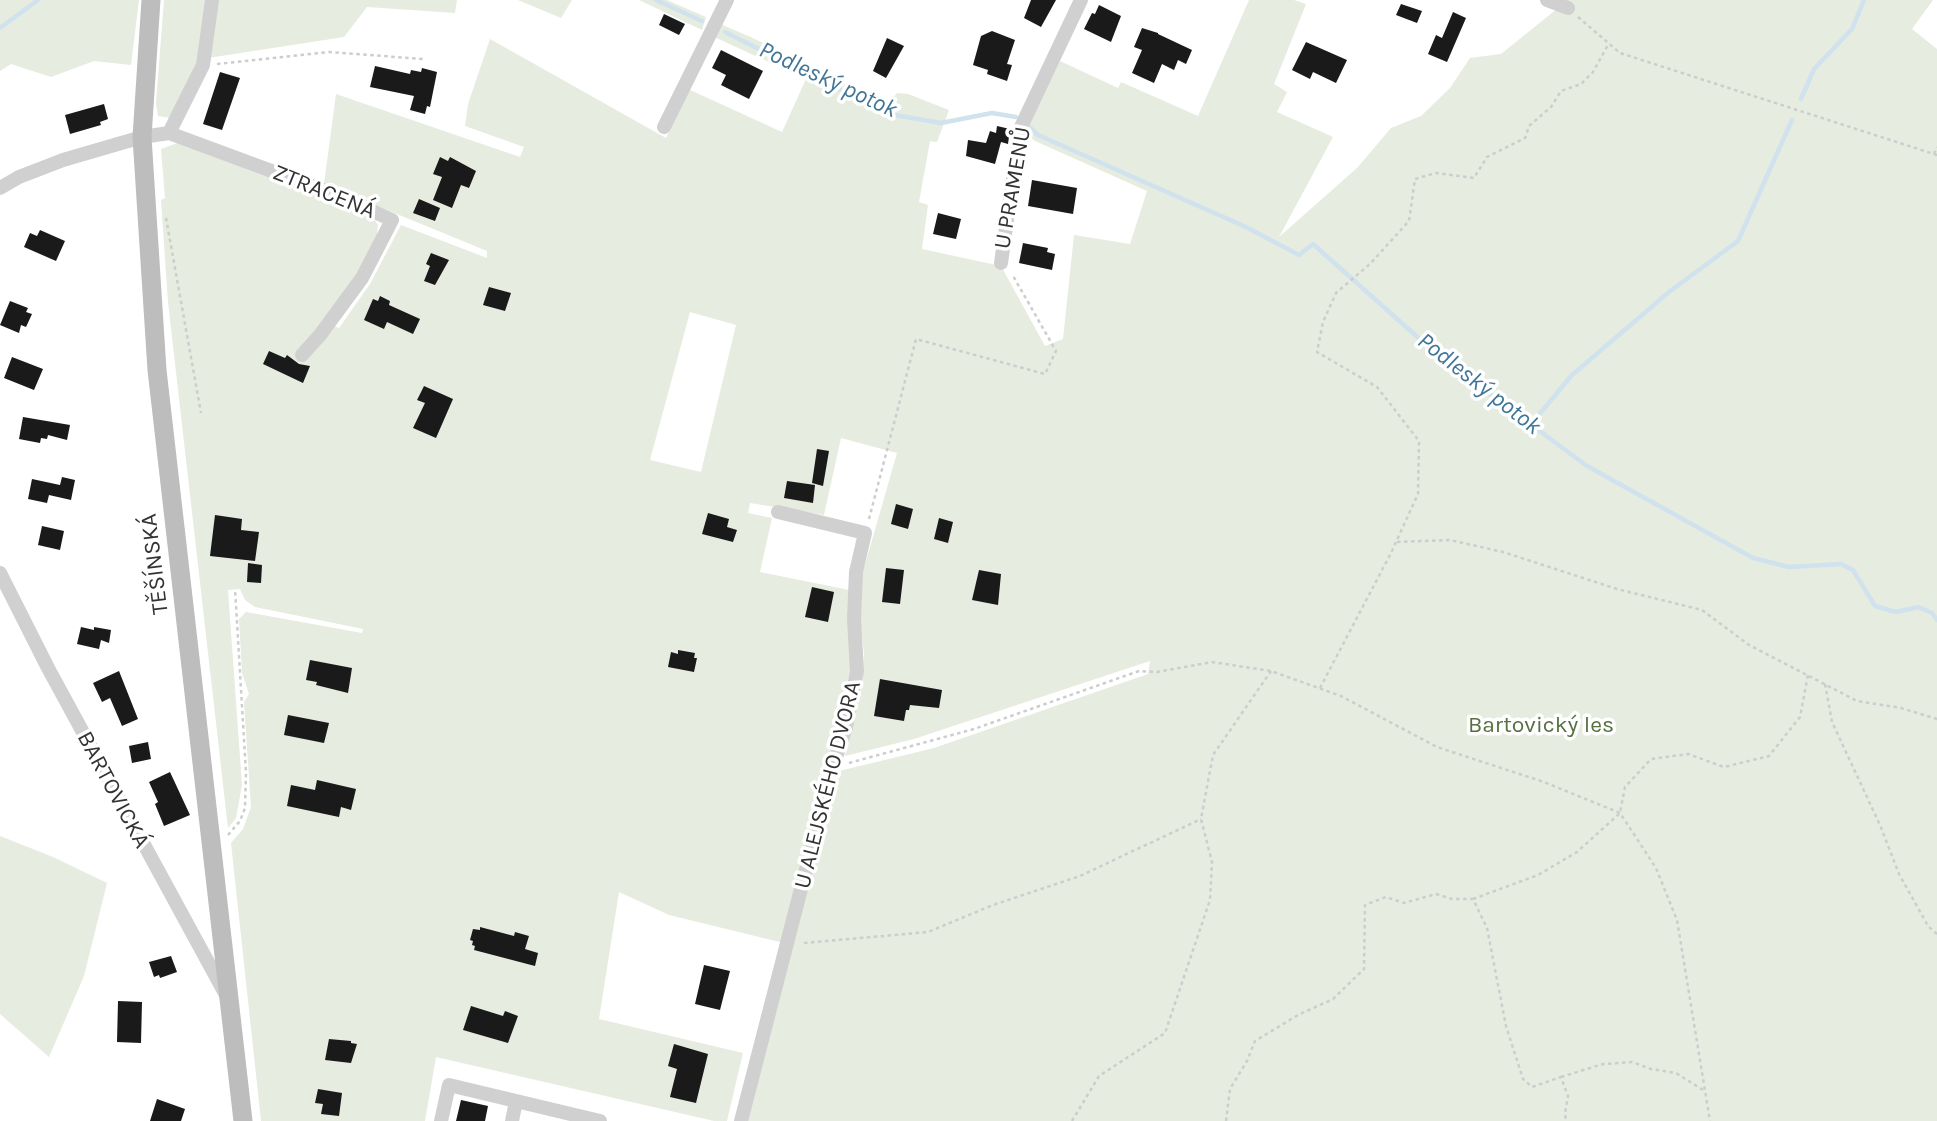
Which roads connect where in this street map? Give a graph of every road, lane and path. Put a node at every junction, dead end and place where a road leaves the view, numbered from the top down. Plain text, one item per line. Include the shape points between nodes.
1 (151, 0) edge
2 (212, 0) edge
3 (727, 0) edge
4 (1081, 0) edge
5 (1547, 0) edge
6 (1568, 8) joint
7 (1609, 43) junction
8 (423, 59) dead end
9 (203, 65) junction
10 (664, 127) dead end
11 (169, 134) junction
12 (142, 136) junction
13 (1937, 147) edge
14 (1936, 154) edge
15 (0, 188) edge
16 (164, 210) dead end
17 (1001, 259) joint
18 (302, 355) dead end
19 (201, 413) dead end
20 (778, 512) dead end
21 (865, 533) junction
22 (1396, 542) junction
23 (0, 573) edge
24 (235, 589) dead end
25 (1271, 671) junction
26 (1808, 675) junction
27 (1825, 684) junction
28 (1320, 688) junction
29 (1937, 719) edge
30 (831, 773) junction
31 (1620, 813) junction
32 (1201, 819) junction
33 (213, 849) junction
34 (1473, 899) junction
35 (1937, 934) edge
36 (788, 944) junction
37 (231, 1005) junction
38 (1561, 1077) junction
39 (1705, 1091) junction
40 (516, 1101) junction
41 (579, 1119) edge
42 (243, 1121) edge
43 (441, 1121) edge
44 (512, 1121) edge
45 (600, 1121) edge
46 (741, 1121) edge
47 (1072, 1121) edge
48 (1226, 1121) edge
49 (1566, 1121) edge
50 (1710, 1121) edge

1 - 12 main road, TĚŠÍNSKÁ
2 - 9 street
3 - 10 street
4 - 17 street, U PRAMENŮ via 1020,129
5 - 6 street
6 - 7 path
7 - 14 path via 1620,53
7 - 22 path via 1593,72 1561,92 1529,126 1525,138 1487,157 1474,178 1436,173 1415,179 1409,221 1336,293 1323,322 1317,352 1377,387 1419,441 1418,494
8 - 9 path via 329,52
9 - 11 street
11 - 12 street, ZTRACENÁ
11 - 18 street, ZTRACENÁ via 392,220 362,278
12 - 15 street via 63,160
12 - 33 main road, TĚŠÍNSKÁ via 157,370
13 - 14 path
16 - 19 path
17 - 21 path via 1056,351 1045,374 916,339
20 - 21 street
21 - 30 street, U ALEJSKÉHO DVORA via 856,572 857,671
22 - 26 path via 1450,540 1702,610 1749,645
22 - 28 path
23 - 37 street, BARTOVICKÁ
24 - 33 path via 245,808 235,828
25 - 28 path
25 - 30 path via 1212,662 1139,671 974,729 835,765
25 - 32 path via 1213,755
26 - 27 path
26 - 31 path via 1800,717 1769,756 1724,767 1688,754 1651,759 1625,787
27 - 29 path via 1857,701
27 - 35 path via 1832,722 1899,874
28 - 31 path via 1437,747
30 - 36 street, U ALEJSKÉHO DVORA
31 - 34 path via 1577,852 1538,875
31 - 39 path via 1656,868 1677,920
32 - 36 path via 1080,876 928,932
32 - 47 path via 1212,862 1210,900 1166,1034 1099,1076
33 - 37 main road, TĚŠÍNSKÁ
34 - 38 path via 1487,928 1506,1026 1523,1079 1532,1087
34 - 48 path via 1436,894 1404,902 1386,897 1365,905 1364,969 1333,999 1255,1041 1230,1089
36 - 46 street, U ALEJSKÉHO DVORA
37 - 42 main road, TĚŠÍNSKÁ
38 - 39 path via 1603,1064 1632,1062 1676,1073
38 - 49 path via 1567,1096
39 - 50 path
40 - 41 street
40 - 43 street via 449,1085
40 - 44 street
41 - 45 street

